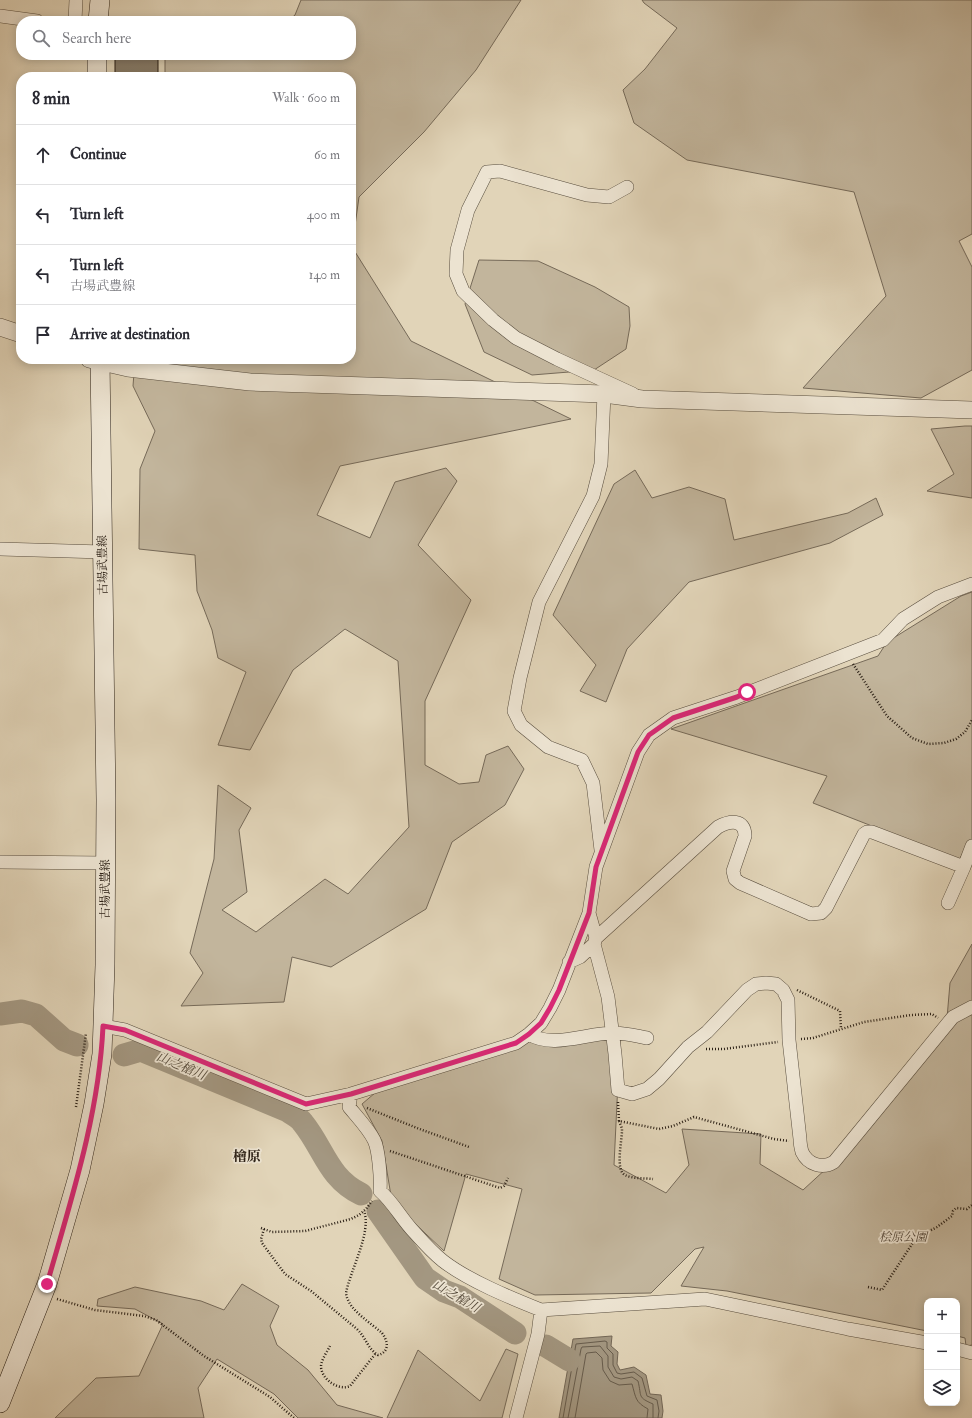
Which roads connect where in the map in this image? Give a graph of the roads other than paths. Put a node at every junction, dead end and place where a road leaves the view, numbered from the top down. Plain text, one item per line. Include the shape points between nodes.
1 (76, 0) edge
2 (100, 0) edge
3 (0, 16) edge
4 (75, 16) edge
5 (98, 16) edge
6 (16, 18) edge
7 (97, 60) edge
8 (97, 72) edge
9 (627, 187) dead end
10 (0, 326) edge
11 (16, 332) edge
12 (96, 364) edge
13 (112, 364) edge
14 (604, 394) junction
15 (642, 399) junction
16 (972, 410) edge
17 (0, 549) edge
18 (103, 552) junction
19 (972, 584) edge
20 (972, 846) edge
21 (601, 854) junction
22 (0, 862) edge
23 (105, 863) junction
24 (964, 867) junction
25 (948, 903) dead end
26 (589, 913) junction
27 (595, 941) junction
28 (569, 962) junction
29 (972, 1007) edge
30 (103, 1026) junction
31 (613, 1033) junction
32 (529, 1034) junction
33 (647, 1038) dead end
34 (351, 1094) junction
35 (541, 1310) junction
36 (924, 1342) edge
37 (960, 1350) edge
38 (972, 1353) edge
39 (0, 1403) edge
40 (516, 1418) edge

1 - 4 street
2 - 5 main road
3 - 6 street
7 - 8 main road
9 - 15 street via 609,197 587,195 500,171 487,172 468,210 456,250 456,274 463,291 516,338
10 - 11 street
12 - 18 main road, 古場武豊線
13 - 14 street via 250,382
14 - 15 street
14 - 21 street via 601,464 593,496 539,602 514,711 521,725 548,747 582,760 593,783
15 - 16 street
17 - 18 street
18 - 23 main road, 古場武豊線
19 - 21 street via 932,600 903,619 883,640 737,697 673,718 649,735 638,752
20 - 24 street
21 - 26 street via 596,867
22 - 23 street
23 - 30 main road, 古場武豊線
24 - 25 street
24 - 27 street via 867,832 826,908 821,913 811,914 735,879 733,870 745,831 741,824 736,822 725,823
26 - 27 street
26 - 28 street
27 - 28 street via 580,957
27 - 31 street via 608,997
28 - 32 street via 550,1008 541,1023
29 - 31 street via 953,1017 946,1024 829,1166 810,1162 802,1151 789,1040 788,1000 776,984 756,984 747,990 659,1079 647,1089 632,1094 618,1090
30 - 34 street via 125,1030 306,1104
30 - 39 main road, 古場武豊線 via 102,1054 80,1170 43,1294
31 - 32 street via 554,1040 542,1040
31 - 33 street
32 - 34 street via 516,1043
34 - 35 street via 350,1107 375,1142 380,1191 414,1232 442,1261 468,1277
35 - 36 street via 705,1299
35 - 40 street via 538,1334
37 - 38 street

